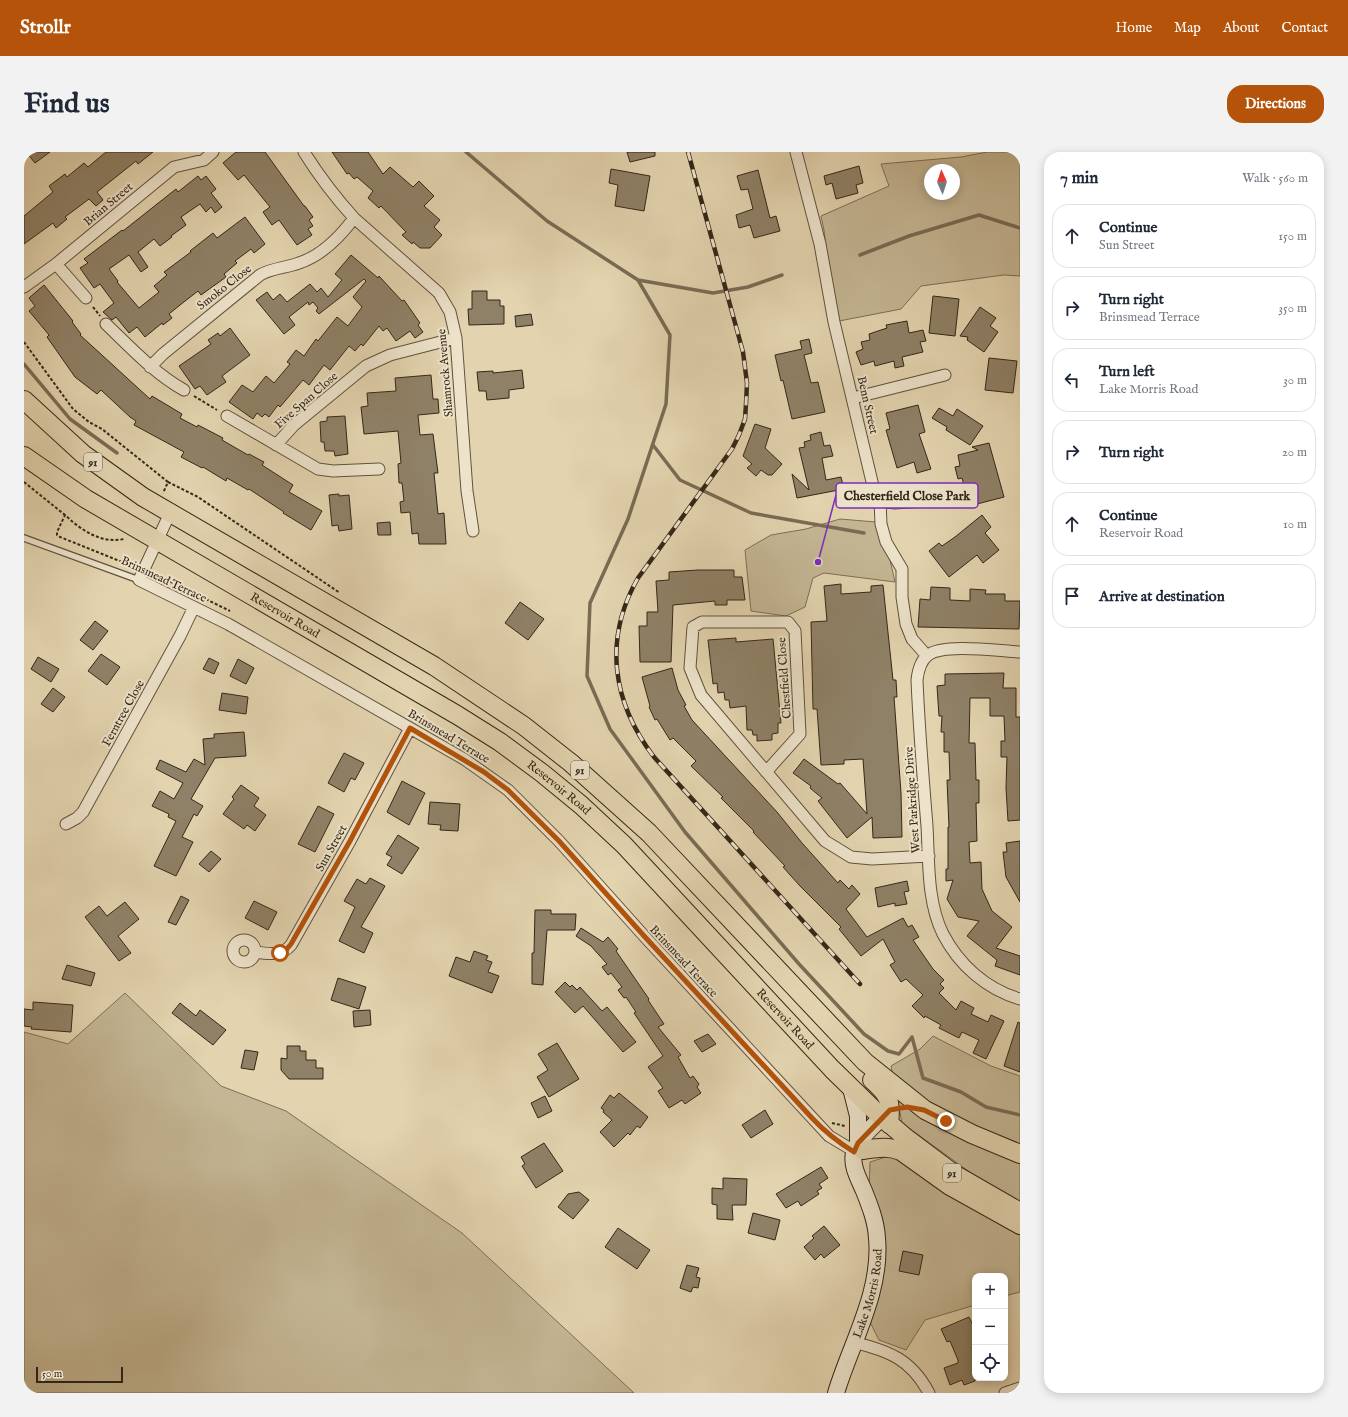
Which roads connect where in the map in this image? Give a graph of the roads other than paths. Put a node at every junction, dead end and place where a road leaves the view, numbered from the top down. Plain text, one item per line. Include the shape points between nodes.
1 (213, 152) edge
2 (304, 152) edge
3 (796, 152) edge
4 (354, 218) junction
5 (56, 264) junction
6 (24, 287) edge
7 (86, 298) road end
8 (106, 324) road end
9 (456, 338) junction
10 (150, 367) junction
11 (945, 375) dead end
12 (184, 390) road end
13 (853, 398) junction
14 (24, 400) edge
15 (227, 416) road end
16 (276, 445) junction
17 (24, 456) edge
18 (379, 469) dead end
19 (937, 500) dead end
20 (880, 501) junction
21 (170, 513) junction
22 (472, 531) dead end
23 (24, 538) edge
24 (157, 541) junction
25 (139, 580) junction
26 (194, 607) junction
27 (1020, 652) edge
28 (927, 656) junction
29 (410, 728) junction
30 (766, 772) junction
31 (66, 824) dead end
32 (929, 856) junction
33 (738, 928) junction
34 (255, 952) dead end
35 (1020, 999) edge
36 (851, 1088) junction
37 (924, 1110) junction
38 (887, 1117) junction
39 (859, 1150) junction
40 (1020, 1154) edge
41 (1020, 1212) edge
42 (1020, 1225) edge
43 (853, 1342) junction
44 (1020, 1388) edge
45 (836, 1393) edge
46 (929, 1393) edge
47 (1005, 1393) edge

1 - 5 street, Brian Street via 204,160 174,167
2 - 4 street, Shamrock Avenue via 320,178
3 - 13 street, Benn Street via 820,244 834,322
4 - 9 street, Shamrock Avenue via 439,293 450,312
4 - 10 street, Smoko Close via 334,242 312,258 260,274
5 - 6 street, Brian Street
5 - 7 street
8 - 10 street
9 - 16 street, Five Span Close via 390,356 366,366 294,425
9 - 22 street, Shamrock Avenue
10 - 12 street
11 - 13 street
13 - 20 street, Benn Street via 873,486
14 - 21 main road, 91 via 100,468
15 - 16 street
16 - 18 street, Five Span Close via 318,469
17 - 24 main road, Reservoir Road / 91 via 86,498
19 - 20 street via 895,503
20 - 28 street, Benn Street via 881,524 886,542 902,569 902,597 906,624 912,639
21 - 24 street
21 - 33 main road, 91 via 434,666 524,726 571,762 649,833
23 - 25 lane, Brinsmead Terrace
24 - 25 street
24 - 36 main road, Reservoir Road / 91 via 457,715 542,773 624,845
25 - 26 street, Brinsmead Terrace
26 - 29 street, Brinsmead Terrace
26 - 31 street, Ferntree Close via 83,812
27 - 28 street via 944,649
28 - 32 street, West Parkridge Drive via 921,662 917,680
29 - 34 street, Sun Street via 291,944 280,953
29 - 39 street, Brinsmead Terrace via 479,769 508,790 559,841 829,1136
30 - 30 street, Chestfield Close via 701,695 690,668 693,627 702,622 788,622 795,631 800,734
30 - 32 street, Chestfield Close via 825,841 851,857 872,859
32 - 35 street, West Parkridge Drive via 936,915 951,948 974,974 990,986
33 - 37 main road, 91 via 865,1062
33 - 38 main road via 768,972 853,1063 885,1091 890,1104
36 - 38 main road, Reservoir Road / 91
36 - 39 street, Lake Morris Road via 858,1116
37 - 38 main road via 907,1107
37 - 40 main road, 91
38 - 39 street
38 - 41 main road, Reservoir Road / 91 via 954,1174
39 - 42 main road via 882,1147 901,1151 950,1186
39 - 43 street, Lake Morris Road via 854,1167 874,1218 877,1238 876,1263 867,1306
43 - 45 street, Lake Morris Road
43 - 46 street via 883,1350 906,1363 917,1372
44 - 47 street

